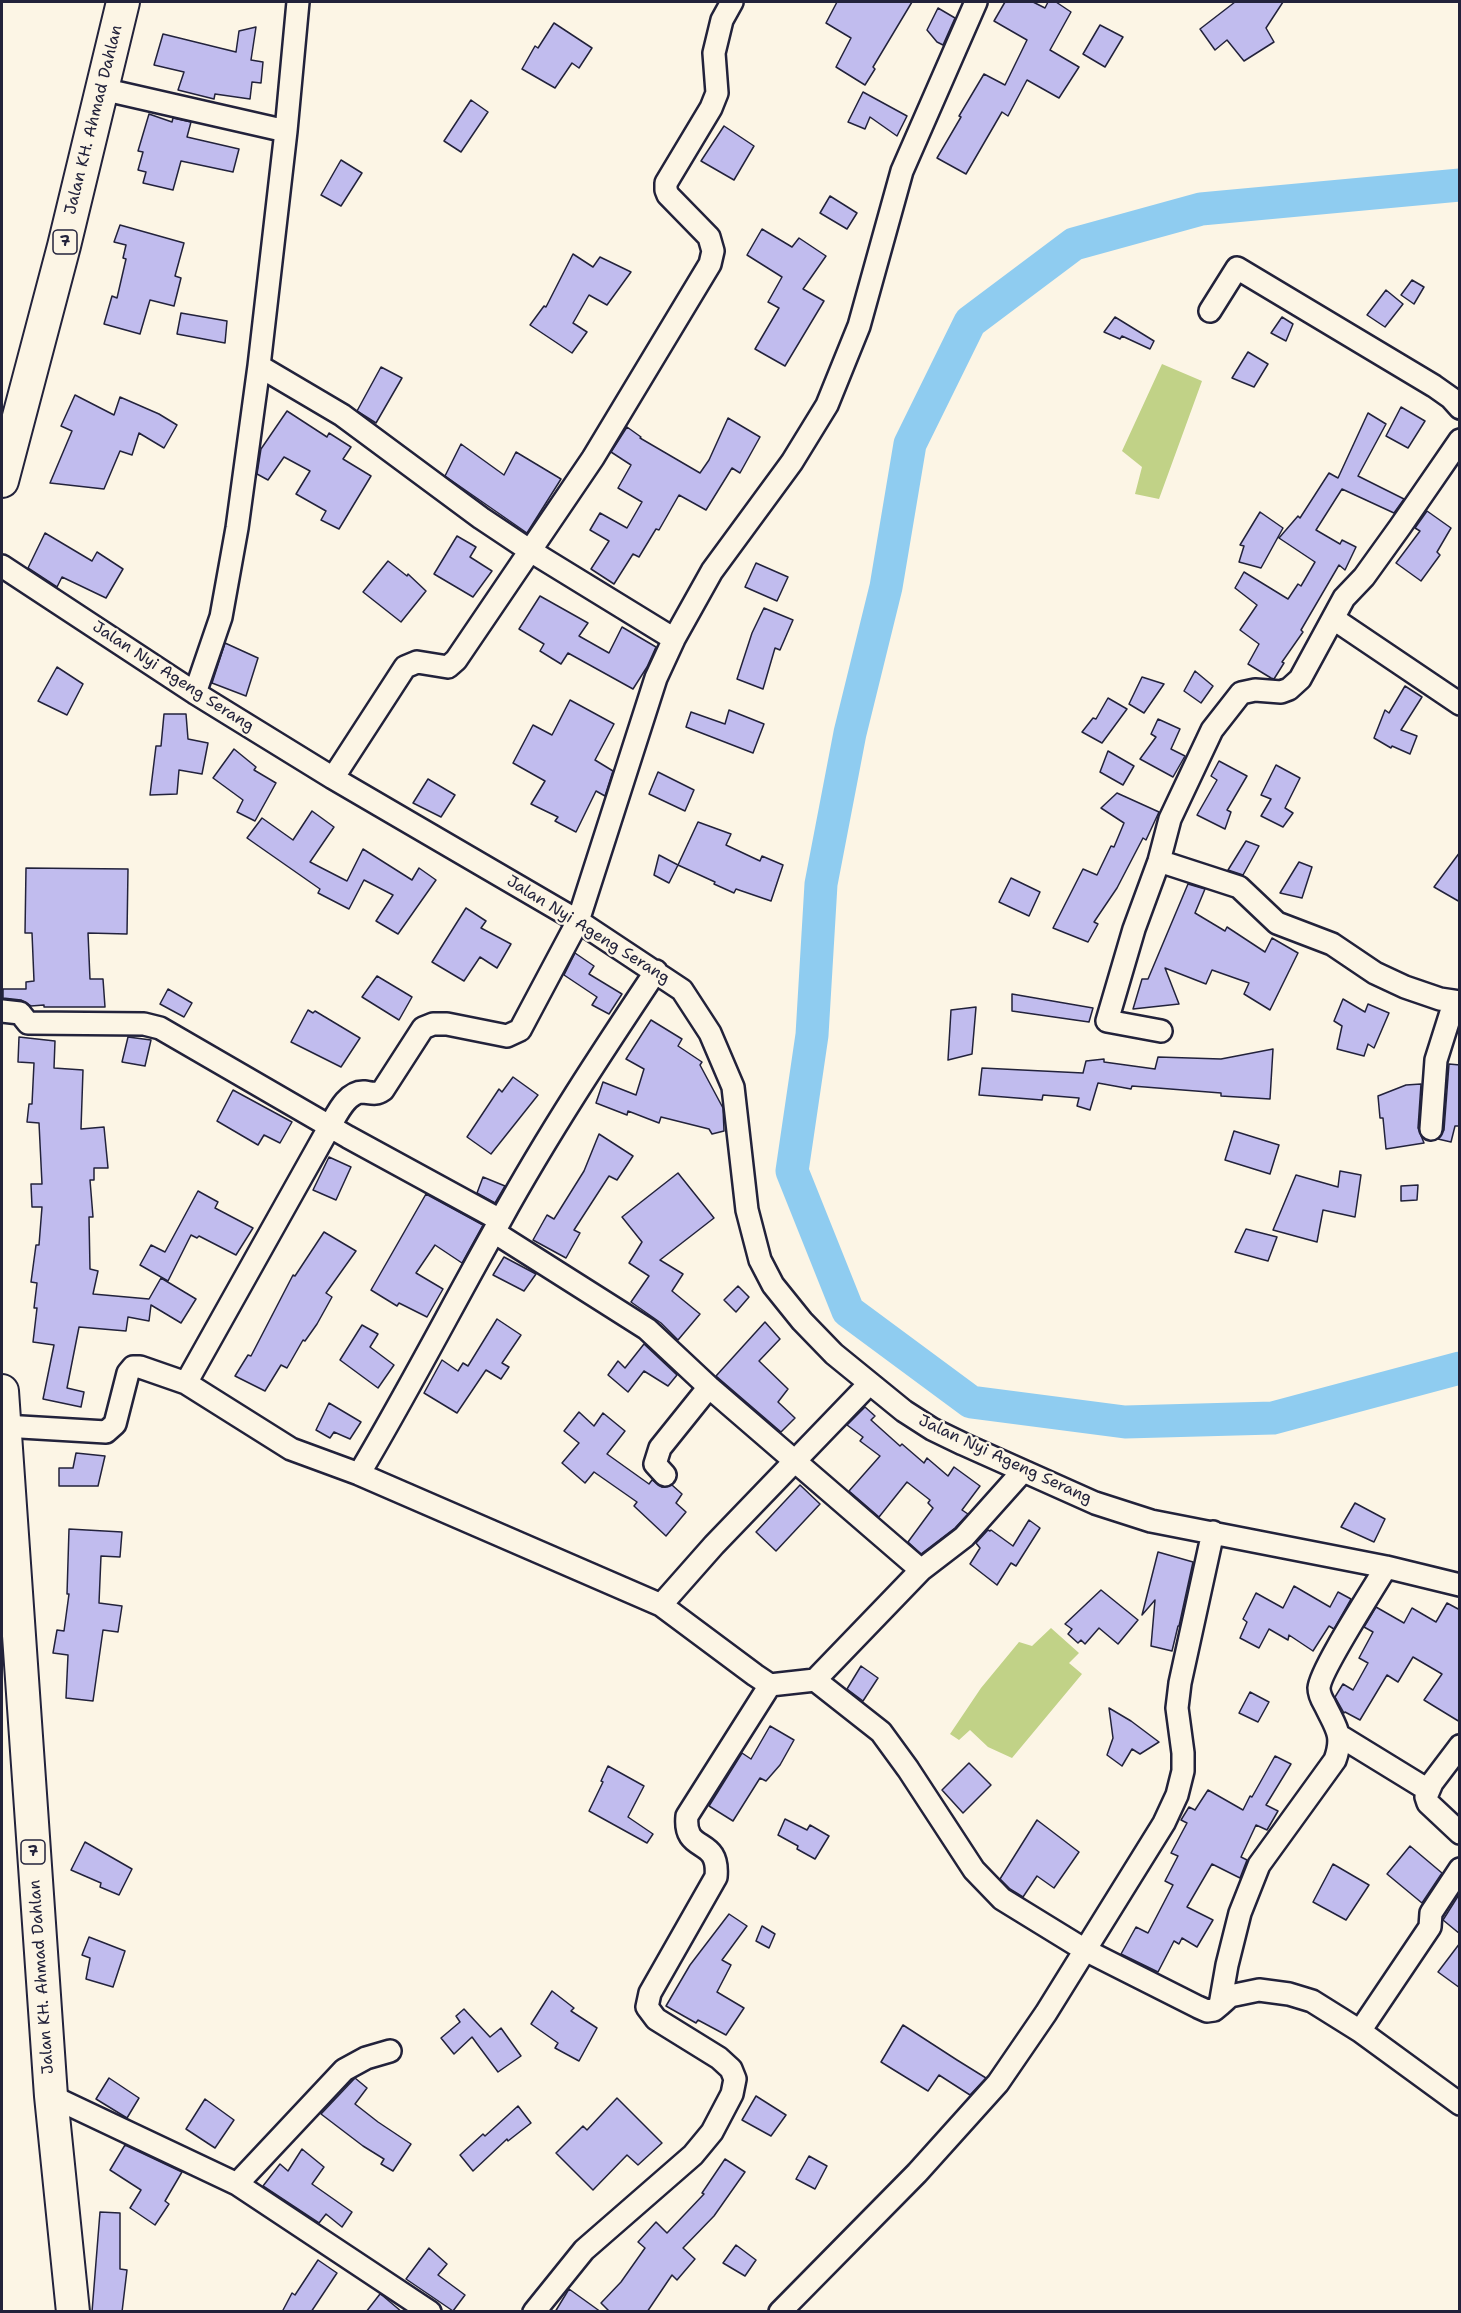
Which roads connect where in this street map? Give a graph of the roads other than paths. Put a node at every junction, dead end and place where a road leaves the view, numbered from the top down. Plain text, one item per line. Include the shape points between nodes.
1 (123, 2) edge
2 (298, 2) edge
3 (732, 2) edge
4 (976, 2) edge
5 (102, 89) junction
6 (286, 131) junction
7 (1210, 311) dead end
8 (259, 366) junction
9 (1460, 408) edge
10 (1460, 440) edge
11 (2, 481) edge
12 (529, 550) junction
13 (2, 566) edge
14 (1334, 619) junction
15 (674, 639) junction
16 (195, 693) junction
17 (1460, 704) edge
18 (333, 778) junction
19 (1159, 861) junction
20 (578, 921) junction
21 (656, 971) junction
22 (1457, 1002) edge
23 (2, 1011) edge
24 (1161, 1031) dead end
25 (330, 1126) junction
26 (1431, 1129) dead end
27 (497, 1226) junction
28 (186, 1383) junction
29 (869, 1384) junction
30 (709, 1388) junction
31 (2, 1392) edge
32 (4, 1426) junction
33 (794, 1462) junction
34 (1023, 1471) junction
35 (359, 1474) junction
36 (665, 1475) dead end
37 (1213, 1532) junction
38 (1386, 1567) junction
39 (921, 1570) junction
40 (8, 1585) edge
41 (1460, 1585) edge
42 (661, 1605) junction
43 (815, 1680) junction
44 (770, 1684) junction
45 (1340, 1736) junction
46 (1460, 1746) edge
47 (1428, 1790) junction
48 (1460, 1833) edge
49 (1460, 1869) edge
50 (1085, 1950) junction
51 (1220, 2005) junction
52 (1360, 2031) junction
53 (390, 2051) dead end
54 (51, 2096) junction
55 (1460, 2104) edge
56 (237, 2184) junction
57 (73, 2312) edge
58 (430, 2312) edge
59 (534, 2312) edge
60 (780, 2312) edge

1 - 5 highway, Jalan KH. Ahmad Dahlan / 7
2 - 6 street
3 - 12 street via 722,20 714,52 717,93 666,183 666,190 709,237 713,251 710,264 593,458
4 - 15 street via 902,171 859,326 827,405 792,462 712,571
5 - 6 street
5 - 11 highway, Jalan KH. Ahmad Dahlan / 7
6 - 8 street
7 - 9 street via 1237,268 1434,386
8 - 12 street via 342,416
8 - 16 street via 237,528 220,617
10 - 14 street via 1364,577 1344,598
12 - 15 street
12 - 18 street via 456,660 448,667 417,662 405,667
13 - 16 street, Jalan Nyi Ageng Serang
14 - 17 street
14 - 19 street via 1294,685 1281,692 1249,690 1233,700 1212,730 1170,819
15 - 20 street via 656,678
16 - 18 street, Jalan Nyi Ageng Serang
18 - 20 street, Jalan Nyi Ageng Serang
19 - 22 street via 1239,887 1277,922 1332,944 1375,973 1405,987
19 - 24 street via 1107,1021
20 - 21 street, Jalan Nyi Ageng Serang
20 - 25 street via 520,1030 507,1036 447,1024 423,1028 383,1090 351,1096
21 - 27 street via 584,1080
21 - 29 street, Jalan Nyi Ageng Serang via 682,990 693,1005 734,1087 747,1210 760,1260 802,1321
22 - 26 street via 1436,1060
23 - 25 street via 20,1013 28,1023 144,1024 160,1028
25 - 27 street
25 - 28 street
27 - 30 street via 647,1329
27 - 35 street
28 - 32 street via 134,1367 128,1373 115,1425 106,1432
28 - 35 street via 291,1449
29 - 33 street
29 - 34 street, Jalan Nyi Ageng Serang via 932,1429
30 - 33 street
30 - 36 street via 660,1448 655,1464
31 - 32 highway, Jalan KH. Ahmad Dahlan / 7
32 - 40 highway, Jalan KH. Ahmad Dahlan / 7
33 - 39 street
33 - 42 street
34 - 37 street, Jalan Nyi Ageng Serang via 1095,1503 1151,1521
34 - 39 street via 964,1537
35 - 42 street
37 - 38 street, Jalan Nyi Ageng Serang
37 - 50 street via 1180,1683 1177,1708 1183,1771 1177,1795 1164,1823
38 - 41 street, Jalan Nyi Ageng Serang
38 - 45 street via 1331,1660 1319,1688
39 - 43 street
40 - 54 highway, Jalan KH. Ahmad Dahlan / 7
42 - 44 street
43 - 44 street
43 - 50 street via 881,1732 974,1870 1002,1899
44 - 59 street via 687,1816 689,1835 714,1854 716,1877 650,1993 647,2007 656,2019 731,2069 735,2079 732,2094 712,2132 693,2155 584,2250
45 - 47 street
45 - 51 street via 1335,1760 1259,1865 1240,1913
46 - 47 street
47 - 48 street via 1428,1803
49 - 52 street via 1431,1913 1430,1927
50 - 51 street via 1207,2011
50 - 60 street via 998,2083 917,2173
51 - 52 street via 1230,1996 1244,1992 1289,1994 1312,2001
52 - 55 street
53 - 56 street via 344,2070
54 - 56 street
54 - 57 highway, Jalan KH. Ahmad Dahlan / 7
56 - 58 street

